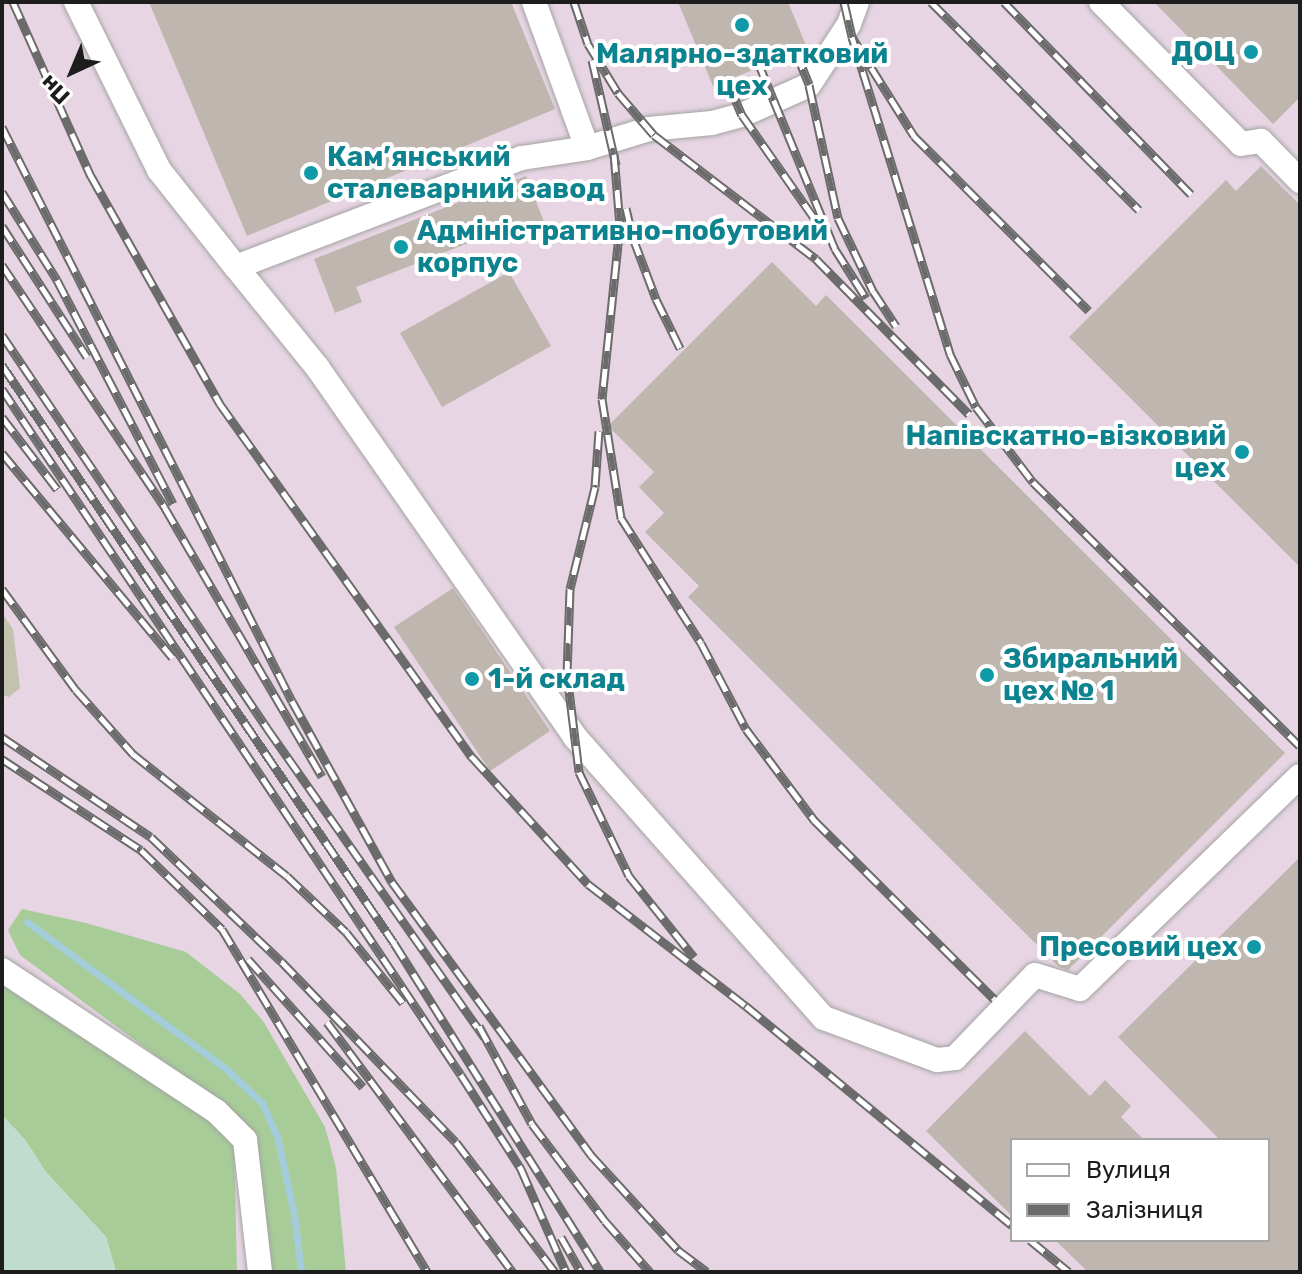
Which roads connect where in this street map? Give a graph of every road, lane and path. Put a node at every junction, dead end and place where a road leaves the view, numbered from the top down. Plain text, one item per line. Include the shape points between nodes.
1 (76, 2) edge
2 (534, 2) edge
3 (857, 2) edge
4 (1101, 2) edge
5 (587, 148) junction
6 (1300, 181) edge
7 (236, 267) junction
8 (1300, 776) edge
9 (2, 970) edge
10 (260, 1272) edge

1 - 7 lane via 159,170
2 - 5 lane
3 - 5 lane via 849,24 809,85 742,115 649,129
4 - 6 lane via 1241,144 1261,141
5 - 7 lane via 522,158
7 - 8 lane via 317,367 575,737 824,1018 937,1060 955,1058 1035,975 1080,989
9 - 10 lane via 216,1111 245,1140

